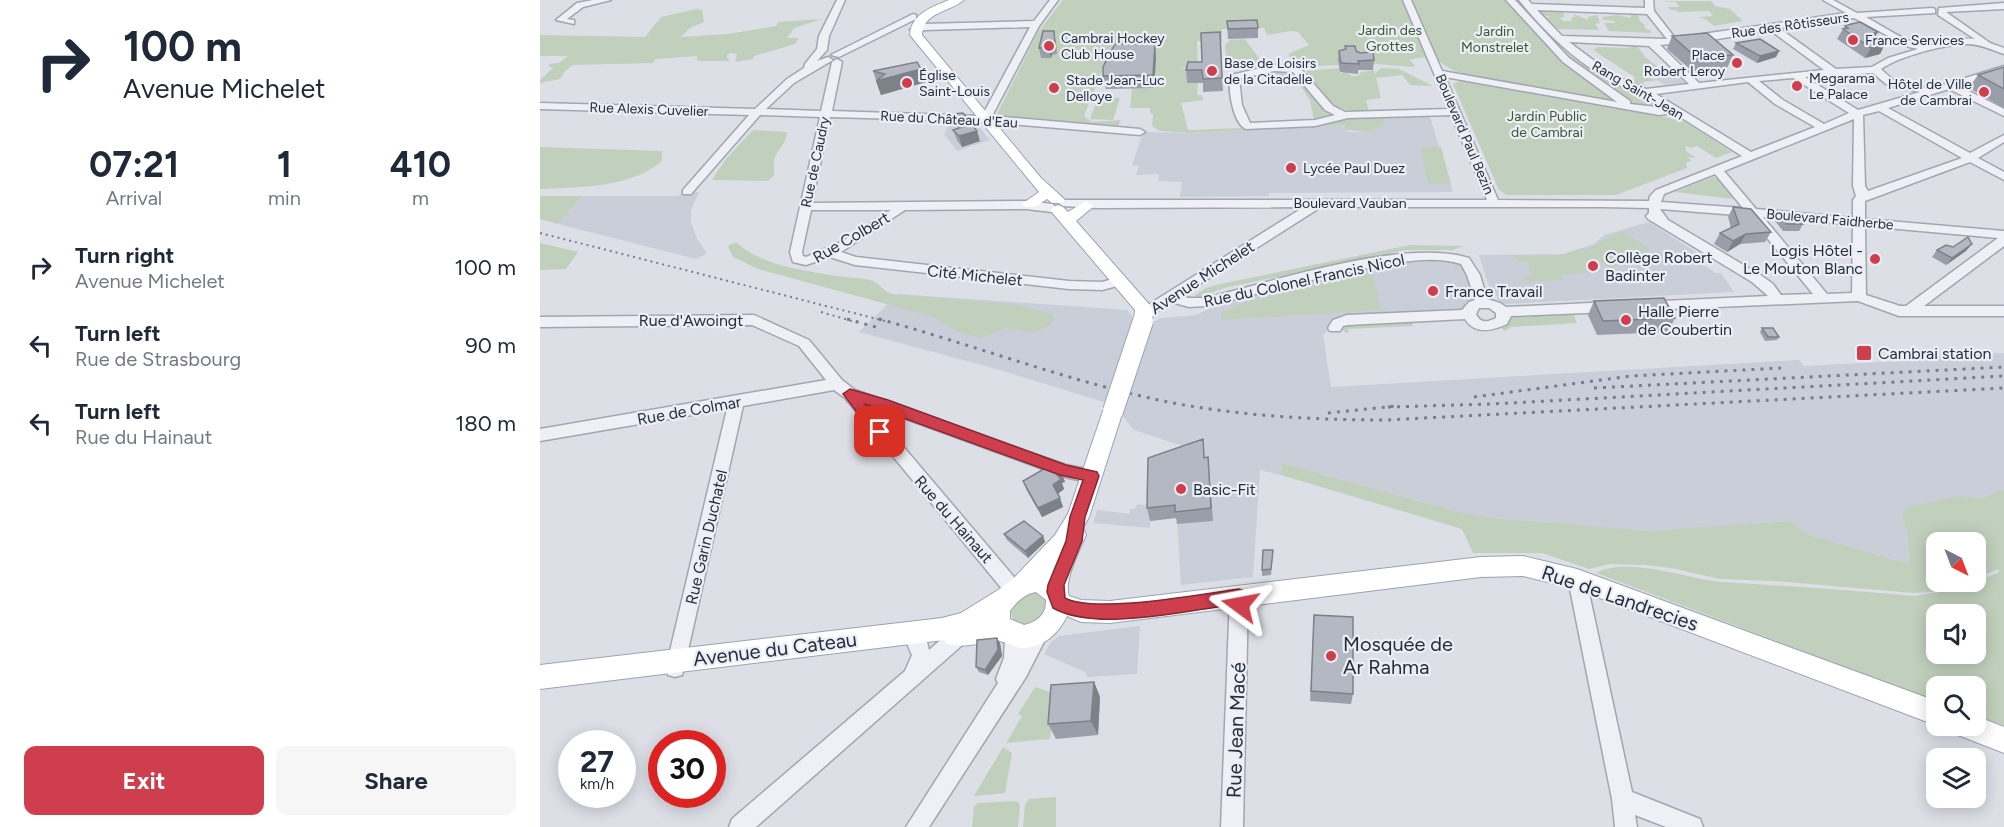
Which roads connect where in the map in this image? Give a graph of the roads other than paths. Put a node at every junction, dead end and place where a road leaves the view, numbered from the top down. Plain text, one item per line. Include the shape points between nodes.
1 (607, 0) edge
2 (841, 0) edge
3 (943, 0) edge
4 (958, 0) edge
5 (1054, 0) edge
6 (1407, 0) edge
7 (1510, 0) edge
8 (1591, 0) edge
9 (1649, 0) edge
10 (1827, 0) edge
11 (1922, 0) edge
12 (1526, 4) edge
13 (2004, 6) edge
14 (1594, 9) junction
15 (1937, 10) junction
16 (1650, 11) junction
17 (1856, 16) junction
18 (571, 22) dead end
19 (1036, 24) junction
20 (916, 26) junction
21 (1771, 26) junction
22 (1559, 39) junction
23 (1673, 41) junction
24 (1652, 43) junction
25 (1912, 45) junction
26 (1991, 45) junction
27 (1941, 47) junction
28 (822, 50) junction
29 (2004, 51) edge
30 (1905, 56) junction
31 (835, 59) junction
32 (1875, 70) junction
33 (1833, 72) junction
34 (2001, 72) edge
35 (803, 73) junction
36 (1439, 74) junction
37 (1795, 75) junction
38 (1750, 79) junction
39 (1896, 84) junction
40 (1694, 85) junction
41 (1949, 85) junction
42 (1933, 90) junction
43 (1646, 92) junction
44 (997, 97) junction
45 (1907, 98) junction
46 (971, 102) junction
47 (540, 106) edge
48 (1878, 106) junction
49 (1631, 107) junction
50 (1675, 110) junction
51 (757, 112) junction
52 (1456, 112) junction
53 (2004, 113) edge
54 (825, 114) junction
55 (1857, 114) junction
56 (1347, 115) junction
57 (986, 119) junction
58 (1822, 127) junction
59 (1140, 132) dead end
60 (2004, 138) edge
61 (1750, 156) junction
62 (1969, 158) junction
63 (1717, 169) junction
64 (2004, 177) edge
65 (687, 192) dead end
66 (1860, 194) junction
67 (1655, 201) junction
68 (1291, 203) junction
69 (1319, 203) junction
70 (1494, 203) junction
71 (1603, 203) junction
72 (1618, 204) junction
73 (1053, 205) junction
74 (1091, 205) joint
75 (902, 206) junction
76 (805, 207) junction
77 (1751, 209) junction
78 (1300, 215) junction
79 (1859, 218) junction
80 (1662, 220) junction
81 (2004, 228) edge
82 (2000, 241) edge
83 (830, 253) junction
84 (799, 261) joint
85 (1120, 281) junction
86 (1171, 297) junction
87 (1859, 297) junction
88 (1824, 299) junction
89 (1778, 301) junction
90 (1482, 303) junction
91 (1910, 310) junction
92 (2004, 311) edge
93 (1502, 312) junction
94 (1469, 314) junction
95 (1144, 317) junction
96 (540, 322) edge
97 (1335, 328) dead end
98 (843, 389) junction
99 (736, 402) junction
100 (540, 435) edge
101 (1091, 476) junction
102 (1078, 517) junction
103 (1576, 579) junction
104 (1013, 591) junction
105 (1239, 596) junction
106 (1057, 597) junction
107 (1110, 612) junction
108 (1043, 629) junction
109 (1009, 632) junction
110 (962, 634) junction
111 (916, 636) junction
112 (675, 666) junction
113 (540, 677) edge
114 (909, 679) junction
115 (540, 687) edge
116 (998, 699) junction
117 (1926, 710) edge
118 (1986, 733) edge
119 (2003, 739) edge
120 (1623, 799) junction
121 (740, 827) edge
122 (917, 827) edge
123 (1233, 827) edge
124 (1626, 827) edge
125 (1692, 827) edge

1 - 18 street via 580,5 560,20
2 - 28 street
3 - 20 main road
4 - 20 main road
5 - 19 street
6 - 36 street, Boulevard Paul Bezin
7 - 49 street via 1566,60
8 - 14 street
9 - 16 street
10 - 17 street
11 - 15 street
12 - 14 street
12 - 22 street, Rang Saint-Jean
13 - 15 street, Rue des Rôtisseurs
14 - 16 street
15 - 17 street, Rue des Rôtisseurs
15 - 26 street
16 - 23 street
17 - 21 street, Rue des Rôtisseurs
17 - 25 street
19 - 20 street
19 - 44 street
20 - 31 street
20 - 31 street
20 - 46 main road
21 - 23 street, Rue des Rôtisseurs
21 - 33 street
22 - 24 street
22 - 43 street, Rang Saint-Jean via 1603,72
23 - 24 street
24 - 40 street
25 - 27 street
25 - 30 street via 1915,50
26 - 27 street via 1963,42
26 - 29 street
27 - 30 street
28 - 31 street
28 - 35 street
30 - 32 street via 1884,62
31 - 35 street
31 - 54 street, Rue de Caudry
32 - 33 street
32 - 39 street
33 - 37 street
34 - 41 street
35 - 51 street
36 - 49 street
36 - 52 street, Boulevard Paul Bezin
37 - 38 street
37 - 55 street
38 - 40 street
38 - 58 street via 1795,113
39 - 42 street
39 - 45 street
40 - 43 street
41 - 42 street
41 - 53 street
42 - 45 street
43 - 50 street, Rang Saint-Jean
44 - 46 street
44 - 57 street
45 - 48 street
46 - 57 main road
47 - 51 street, Rue Alexis Cuvelier
48 - 55 street
48 - 62 street
49 - 50 street
50 - 61 street, Rang Saint-Jean
51 - 54 street, Rue du Château d'Eau
51 - 65 street
52 - 56 street
52 - 70 street, Boulevard Paul Bezin
54 - 57 street, Rue du Château d'Eau
54 - 76 street, Rue de Caudry
55 - 58 street
55 - 66 street
56 - 56 street via 1329,108 1296,69 1274,68 1234,77 1236,98 1246,126 1315,123
57 - 59 street, Rue du Château d'Eau
57 - 73 main road
58 - 61 street
60 - 62 street
61 - 63 street
62 - 64 street
62 - 66 street
63 - 67 street via 1660,192
63 - 77 street
66 - 79 street
67 - 71 street, Boulevard Vauban
67 - 72 street, Boulevard Vauban
67 - 77 street, Boulevard Faidherbe
67 - 80 street via 1655,213
68 - 69 street, Boulevard Vauban
68 - 74 street, Boulevard Vauban
68 - 78 street
69 - 70 street, Boulevard Vauban
69 - 78 street, Avenue Michelet
70 - 71 street, Boulevard Vauban
71 - 72 street, Boulevard Vauban
72 - 80 street
73 - 74 main road
73 - 75 street
73 - 85 main road
75 - 76 street
75 - 83 street, Rue Colbert
76 - 84 street, Rue de Caudry via 796,252
77 - 79 street, Boulevard Faidherbe
77 - 88 street
78 - 86 street, Avenue Michelet
79 - 81 street, Boulevard Faidherbe
79 - 82 street, Boulevard Faidherbe via 1977,233 1987,240
79 - 87 street
80 - 89 street via 1757,279
82 - 91 street
83 - 84 street, Rue Colbert via 813,261
83 - 85 street, Cité Michelet via 855,261 1069,285 1102,286
85 - 95 main road
86 - 90 street, Rue du Colonel Francis Nicol via 1202,304 1236,293 1402,258 1446,256 1460,258 1470,267
86 - 95 street, Avenue Michelet
87 - 88 street
87 - 91 street via 1896,310
88 - 89 street
89 - 93 street
90 - 93 street via 1494,305
90 - 94 street via 1472,306
91 - 92 street
93 - 94 street via 1502,321 1489,327 1477,324
94 - 97 street via 1347,320
95 - 101 main road, Avenue Michelet, bridge
96 - 98 street, Rue d'Awoingt via 754,320 804,343
98 - 99 street, Rue de Colmar
98 - 101 street via 1065,471
98 - 104 street, Rue du Hainaut
99 - 100 street, Rue de Colmar
99 - 112 street, Rue Garin Duchatel
101 - 102 main road, Avenue Michelet
102 - 104 main road, Avenue Michelet via 1063,542
102 - 106 main road, Avenue Michelet via 1074,541 1059,574
103 - 105 main road, Rue de Landrecies via 1534,568 1502,566
103 - 117 main road, Rue de Landrecies
103 - 120 street
104 - 106 main road via 1041,583
104 - 109 main road via 999,616
104 - 111 main road, Avenue du Cateau via 960,624
105 - 107 main road, Rue de Landrecies
105 - 123 street, Rue Jean Macé
106 - 107 main road, Rue de Landrecies via 1081,611
106 - 108 main road via 1055,617
107 - 108 main road, Rue de Landrecies
108 - 109 main road via 1028,636
108 - 116 street
109 - 110 main road, Avenue du Cateau
109 - 116 street via 1014,658
110 - 111 main road, Avenue du Cateau
110 - 114 street
111 - 112 main road, Avenue du Cateau
111 - 114 street via 921,659
112 - 113 main road, Avenue du Cateau
112 - 115 main road, Avenue du Cateau
114 - 121 street
116 - 122 street
118 - 119 main road
120 - 124 street
120 - 125 street

